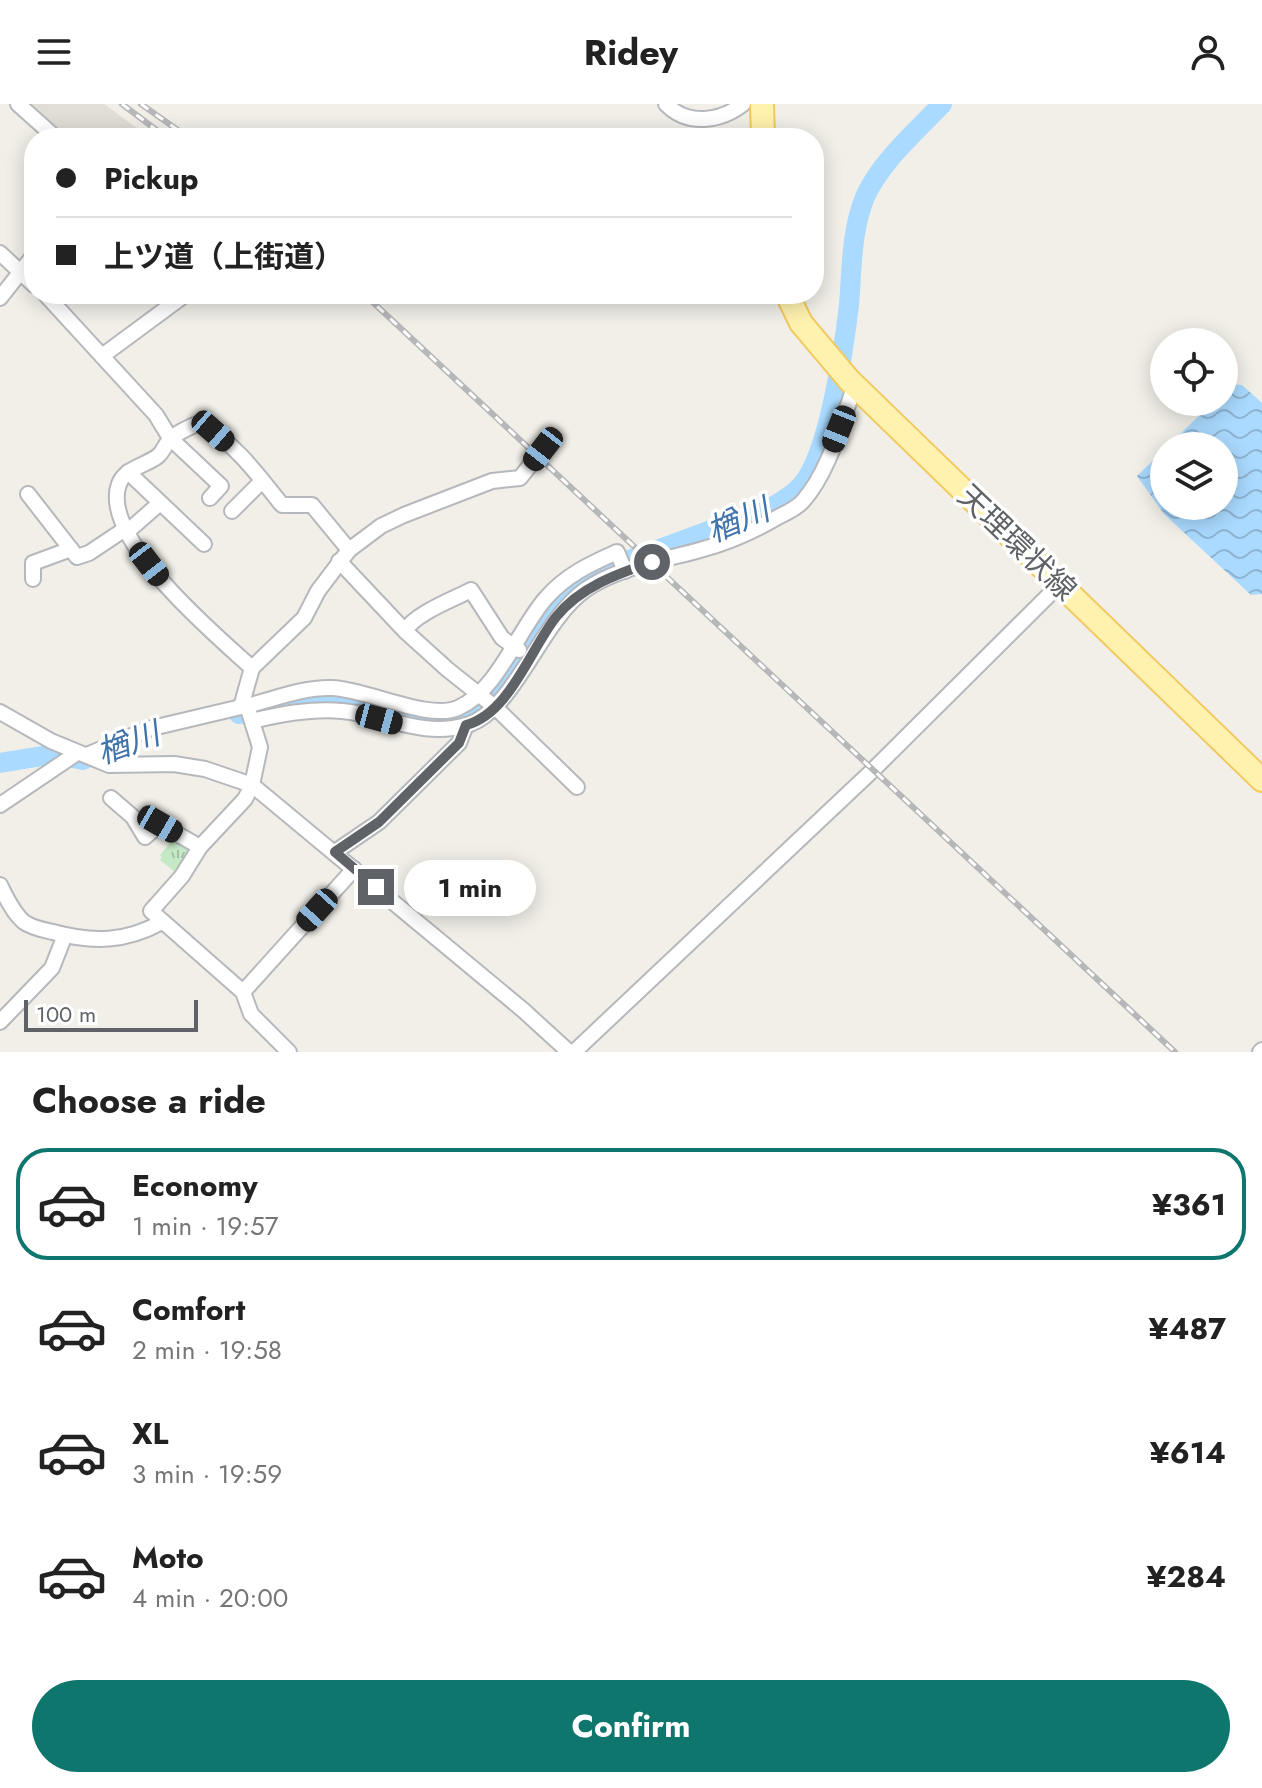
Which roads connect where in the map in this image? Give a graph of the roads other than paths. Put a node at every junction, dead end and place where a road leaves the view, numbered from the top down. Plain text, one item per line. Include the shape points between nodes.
1 (18, 104) edge
2 (666, 104) edge
3 (743, 104) edge
4 (762, 104) edge
5 (45, 128) edge
6 (763, 128) edge
7 (0, 253) edge
8 (24, 267) edge
9 (19, 273) junction
10 (24, 277) edge
11 (0, 298) edge
12 (54, 304) edge
13 (172, 304) edge
14 (792, 304) edge
15 (102, 356) junction
16 (852, 382) junction
17 (170, 438) junction
18 (543, 449) dead end
19 (128, 472) junction
20 (262, 481) junction
21 (28, 494) dead end
22 (210, 498) dead end
23 (160, 503) junction
24 (232, 511) dead end
25 (126, 531) junction
26 (204, 544) dead end
27 (71, 549) junction
28 (344, 555) junction
29 (625, 571) junction
30 (33, 579) dead end
31 (1059, 585) junction
32 (405, 631) junction
33 (514, 646) junction
34 (530, 656) junction
35 (252, 668) junction
36 (487, 701) junction
37 (0, 712) edge
38 (248, 712) junction
39 (466, 725) junction
40 (82, 754) junction
41 (1262, 780) edge
42 (252, 785) junction
43 (577, 787) dead end
44 (111, 798) dead end
45 (0, 805) edge
46 (200, 847) junction
47 (335, 852) junction
48 (354, 869) junction
49 (0, 885) edge
50 (162, 922) junction
51 (65, 935) junction
52 (243, 992) junction
53 (0, 1022) edge
54 (289, 1052) edge
55 (572, 1052) edge

1 - 5 street
2 - 3 street via 672,111 709,121
4 - 6 main road
7 - 9 street
8 - 9 street
9 - 10 street
9 - 11 street
12 - 15 street
13 - 15 street
14 - 16 main road, 天理環状線 via 801,323
15 - 17 street
16 - 29 street via 820,477 802,504 704,549
16 - 31 main road, 天理環状線
17 - 19 street via 160,454
17 - 20 street via 200,423 231,446
17 - 22 street via 221,486
18 - 28 street via 520,478 492,481 404,515
19 - 23 street
19 - 25 street via 116,494
20 - 24 street
20 - 28 street via 282,505 312,505
21 - 27 street
23 - 25 street
23 - 26 street
25 - 27 street via 77,557
25 - 35 street via 177,600
27 - 30 street via 33,563
28 - 32 street
28 - 35 street via 304,618
29 - 33 street via 617,552 573,574 544,600
29 - 34 street via 586,589 557,616
31 - 41 main road, 天理環状線
31 - 55 street via 873,770
32 - 33 street via 420,614 471,590 502,638
32 - 36 street
33 - 34 street
33 - 36 street via 491,679
34 - 36 street
35 - 38 street
36 - 38 street via 422,709 328,688 295,693
36 - 39 street
36 - 43 street
37 - 40 street
38 - 39 street via 342,711 417,729
38 - 40 street via 148,729
38 - 42 street via 260,747
39 - 47 street via 459,743 379,822
40 - 42 street via 109,765 205,769
40 - 45 street
42 - 46 street
42 - 47 street
44 - 46 street via 133,817 145,837 160,824
46 - 50 street via 151,911
47 - 48 street
48 - 52 street
48 - 55 street
49 - 51 street via 24,922
50 - 51 street via 121,939
50 - 52 street
51 - 53 street via 52,968
52 - 54 street via 251,1014

